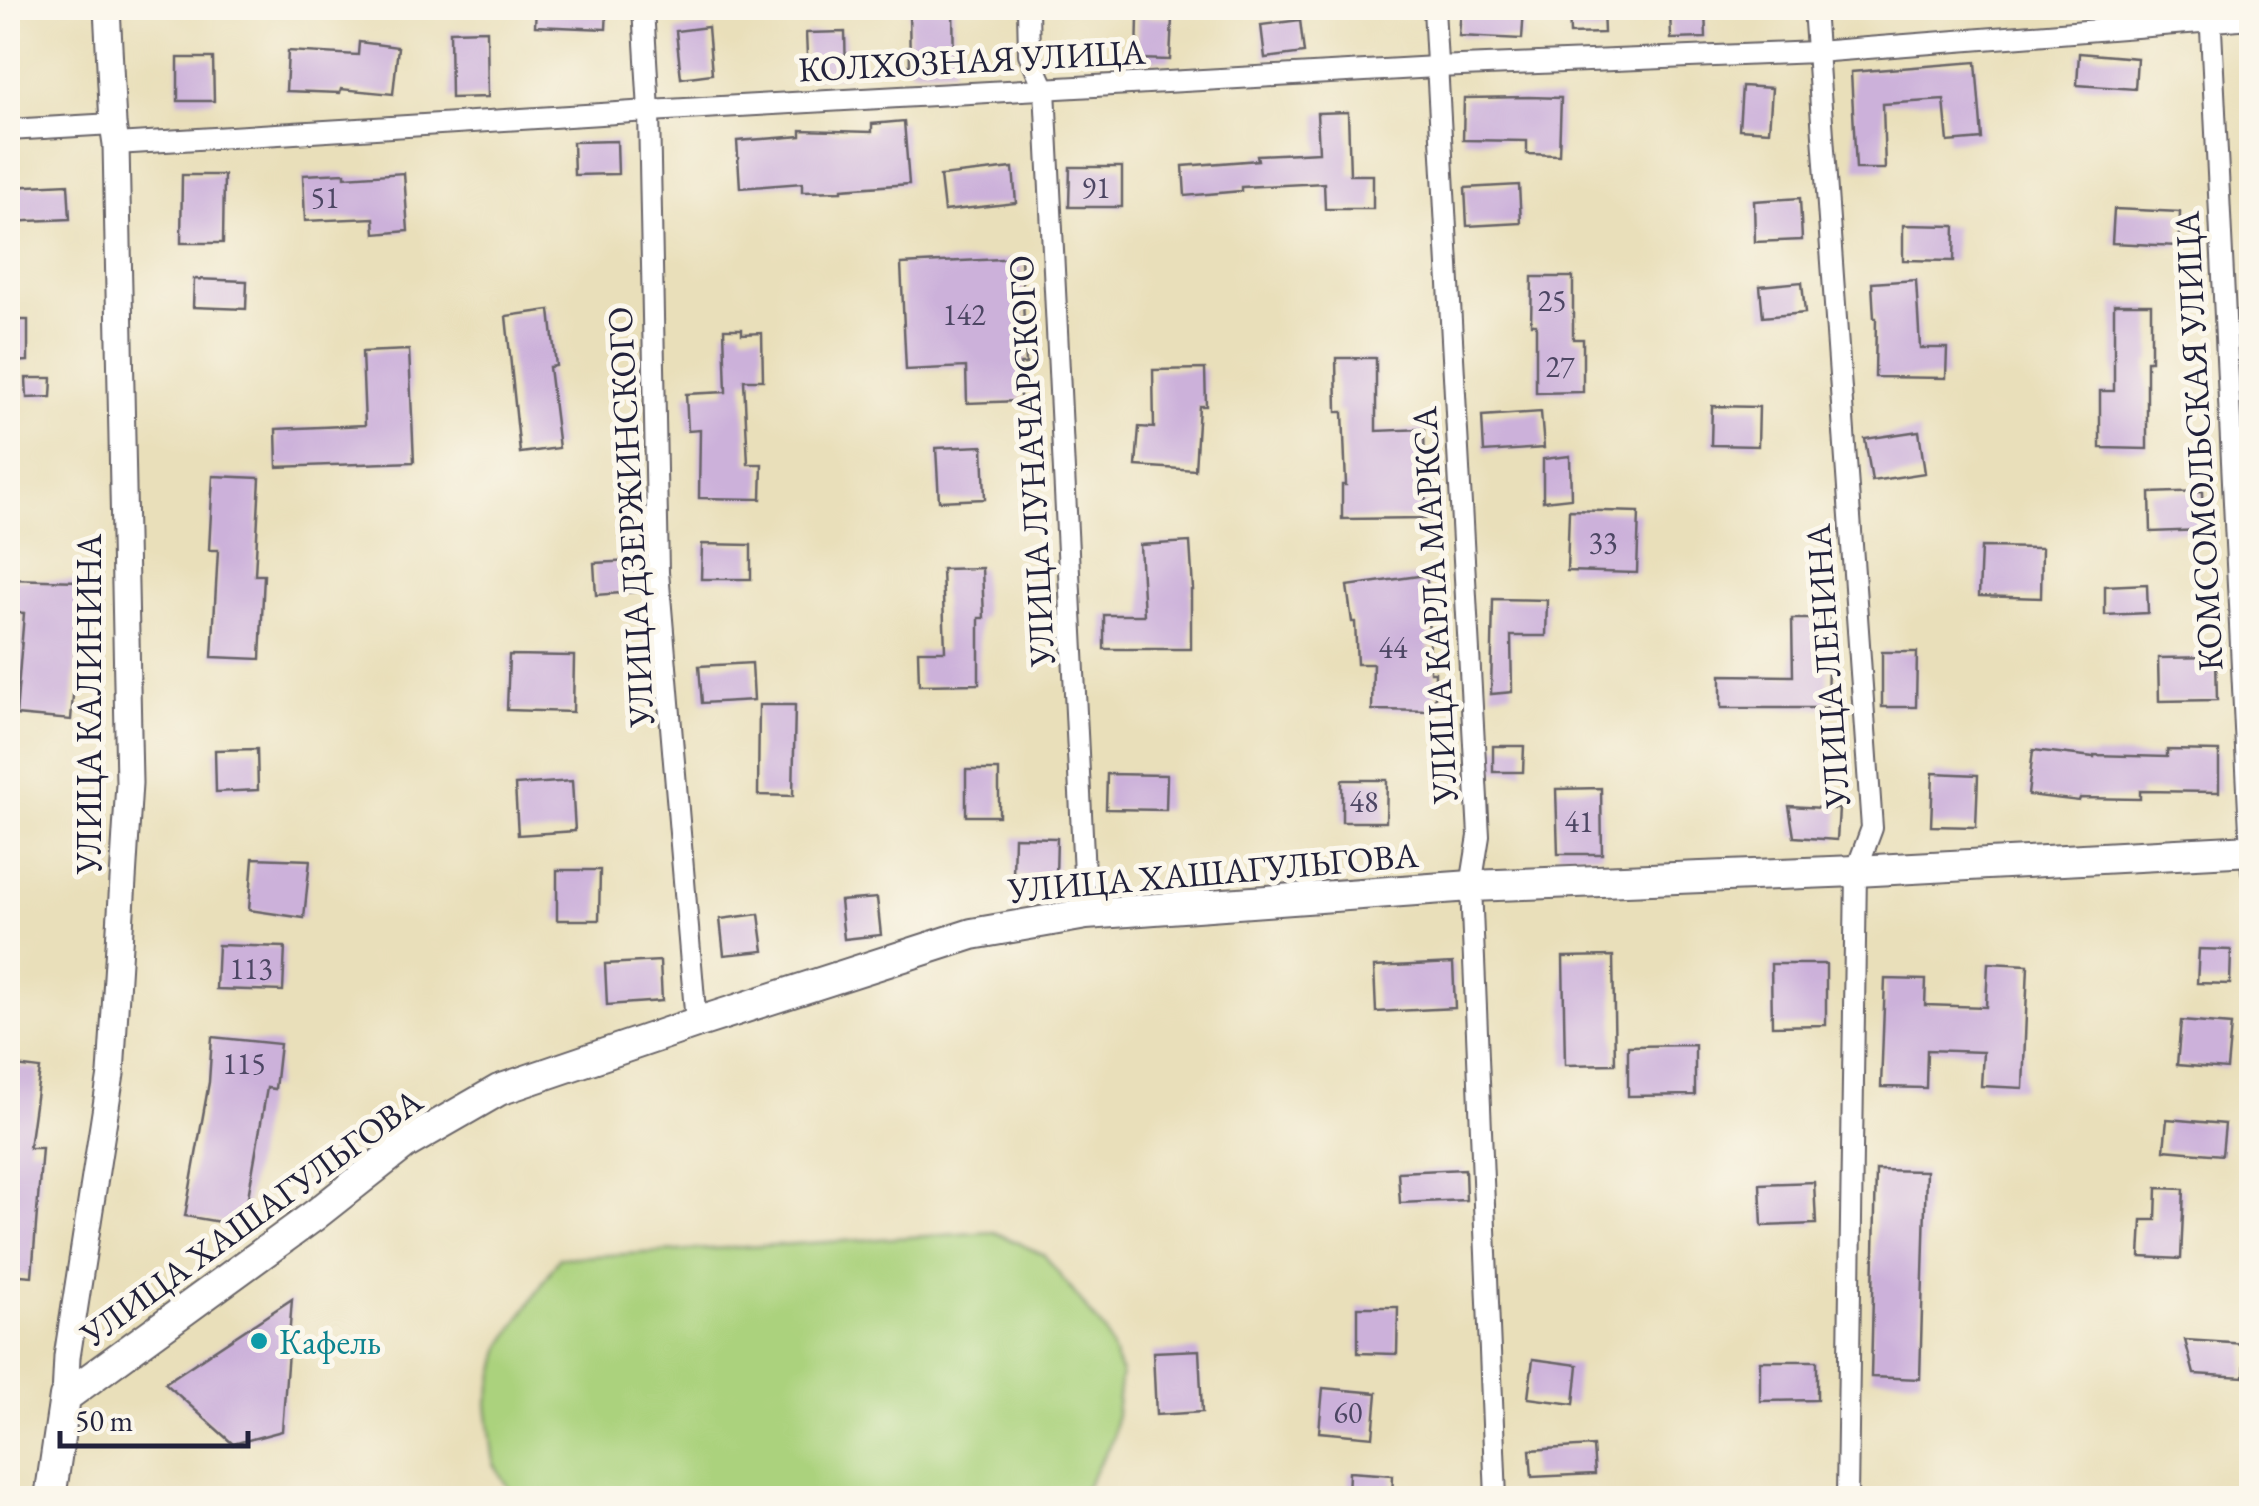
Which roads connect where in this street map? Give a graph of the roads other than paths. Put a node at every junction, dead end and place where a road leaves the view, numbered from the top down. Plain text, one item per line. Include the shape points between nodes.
1 (107, 8) edge
2 (643, 8) edge
3 (1028, 8) edge
4 (1434, 8) edge
5 (1814, 8) edge
6 (2210, 14) edge
7 (2252, 18) edge
8 (1816, 52) junction
9 (1436, 67) junction
10 (1045, 89) junction
11 (649, 111) junction
12 (8, 130) edge
13 (114, 134) junction
14 (2251, 857) edge
15 (1856, 872) junction
16 (1471, 886) junction
17 (1086, 914) junction
18 (696, 1023) junction
19 (65, 1398) junction
20 (50, 1498) edge
21 (1496, 1498) edge
22 (1847, 1498) edge

1 - 13 street, УЛИЦА КАЛИНИНА
2 - 11 street, УЛИЦА ДЗЕРЖИНСКОГО
3 - 10 street, УЛИЦА ЛУНАЧАРСКОГО via 1030,54
4 - 9 street, УЛИЦА КАРЛА МАРКСА
5 - 8 street, УЛИЦА ЛЕНИНА
6 - 7 street, КОЛХОЗНАЯ УЛИЦА
6 - 8 street, КОЛХОЗНАЯ УЛИЦА
6 - 14 street, КОМСОМОЛЬСКАЯ УЛИЦА
8 - 9 street, КОЛХОЗНАЯ УЛИЦА
8 - 15 street, УЛИЦА ЛЕНИНА via 1872,828
9 - 10 street, КОЛХОЗНАЯ УЛИЦА
9 - 16 street, УЛИЦА КАРЛА МАРКСА via 1479,836
10 - 11 street, КОЛХОЗНАЯ УЛИЦА
10 - 17 street, УЛИЦА ЛУНАЧАРСКОГО
11 - 13 street, КОЛХОЗНАЯ УЛИЦА
11 - 18 street, УЛИЦА ДЗЕРЖИНСКОГО via 658,572
12 - 13 street, КОЛХОЗНАЯ УЛИЦА
13 - 19 street, УЛИЦА КАЛИНИНА via 129,783 111,1074
14 - 15 main road, УЛИЦА ХАШАГУЛЬГОВА
15 - 16 main road, УЛИЦА ХАШАГУЛЬГОВА
15 - 22 street, УЛИЦА ЛЕНИНА
16 - 17 main road, УЛИЦА ХАШАГУЛЬГОВА
16 - 21 street, УЛИЦА КАРЛА МАРКСА
17 - 18 main road, УЛИЦА ХАШАГУЛЬГОВА via 972,934
18 - 19 main road, УЛИЦА ХАШАГУЛЬГОВА via 500,1090 406,1144
19 - 20 main road

